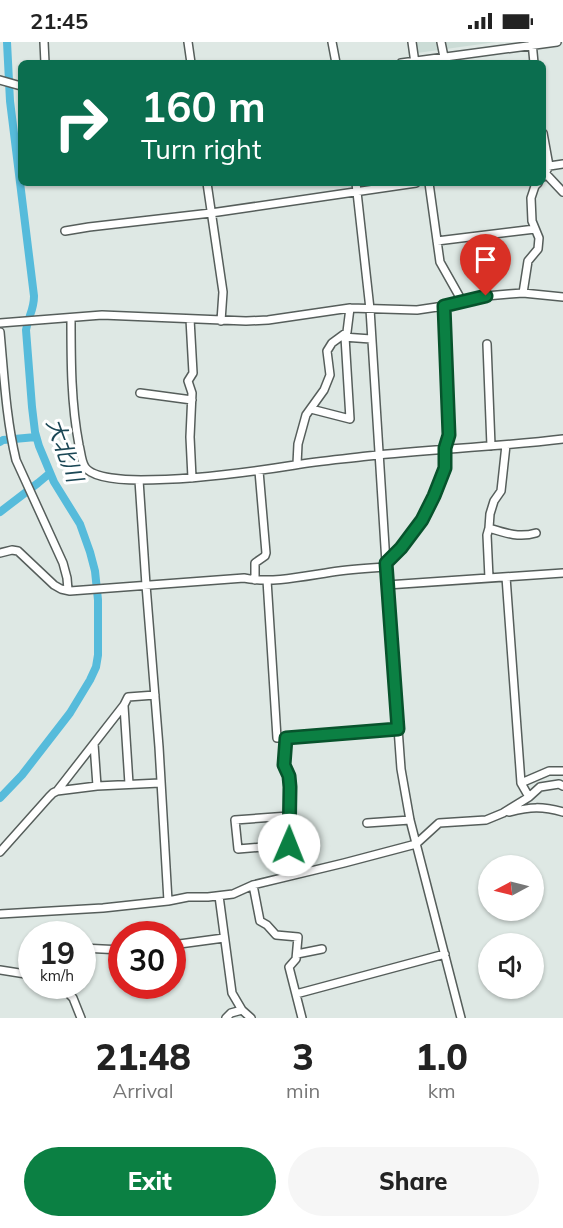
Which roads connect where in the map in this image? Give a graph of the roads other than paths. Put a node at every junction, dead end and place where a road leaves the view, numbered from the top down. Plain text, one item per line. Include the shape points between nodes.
1 (44, 42) edge
2 (188, 42) edge
3 (332, 42) edge
4 (412, 42) edge
5 (441, 42) edge
6 (557, 42) edge
7 (532, 44) edge
8 (444, 57) junction
9 (45, 60) edge
10 (191, 60) edge
11 (335, 60) edge
12 (415, 60) edge
13 (427, 60) edge
14 (534, 60) edge
15 (0, 80) edge
16 (18, 85) edge
17 (563, 164) edge
18 (546, 171) edge
19 (546, 172) edge
20 (207, 186) edge
21 (371, 186) edge
22 (429, 186) edge
23 (537, 186) edge
24 (356, 187) edge
25 (563, 192) edge
26 (211, 213) junction
27 (535, 229) junction
28 (65, 231) dead end
29 (437, 241) junction
30 (523, 293) junction
31 (563, 297) edge
32 (462, 301) junction
33 (444, 306) junction
34 (350, 308) junction
35 (370, 309) junction
36 (68, 318) junction
37 (190, 319) junction
38 (221, 321) junction
39 (2, 323) edge
40 (0, 332) edge
41 (343, 337) junction
42 (371, 339) junction
43 (487, 344) dead end
44 (140, 393) dead end
45 (192, 400) junction
46 (311, 409) junction
47 (563, 439) edge
48 (507, 445) junction
49 (491, 446) junction
50 (445, 449) junction
51 (379, 455) junction
52 (297, 465) junction
53 (259, 471) junction
54 (192, 478) junction
55 (139, 480) junction
56 (489, 528) junction
57 (536, 533) dead end
58 (0, 553) edge
59 (386, 565) junction
60 (563, 573) edge
61 (506, 577) junction
62 (489, 578) junction
63 (255, 580) junction
64 (267, 580) junction
65 (146, 585) junction
66 (387, 585) junction
67 (69, 590) junction
68 (155, 695) junction
69 (124, 705) junction
70 (398, 729) junction
71 (286, 738) junction
72 (94, 744) junction
73 (563, 771) edge
74 (160, 783) junction
75 (521, 783) junction
76 (129, 784) junction
77 (97, 786) junction
78 (563, 786) edge
79 (57, 791) junction
80 (529, 797) junction
81 (563, 812) edge
82 (503, 813) junction
83 (289, 816) junction
84 (410, 820) junction
85 (367, 823) dead end
86 (416, 844) junction
87 (289, 845) junction
88 (0, 852) edge
89 (290, 875) junction
90 (253, 885) junction
91 (219, 896) junction
92 (168, 901) junction
93 (0, 914) edge
94 (224, 938) junction
95 (186, 943) edge
96 (322, 949) dead end
97 (297, 954) junction
98 (445, 954) junction
99 (0, 970) edge
100 (18, 973) edge
101 (296, 994) junction
102 (73, 999) edge
103 (242, 1010) junction
104 (81, 1018) edge
105 (226, 1018) edge
106 (251, 1018) edge
107 (302, 1018) edge
108 (461, 1018) edge

1 - 9 street
2 - 10 street
3 - 11 street
4 - 12 street
5 - 8 street
6 - 7 street
7 - 8 street
7 - 14 street
8 - 13 street
15 - 16 street
17 - 18 street
19 - 25 street
20 - 26 street
21 - 24 street
22 - 29 street
23 - 27 street via 531,198
24 - 26 street
24 - 35 street
26 - 28 street
26 - 38 street via 223,292
27 - 29 street
27 - 30 street via 538,249 528,261
29 - 32 street via 440,262
30 - 31 street
30 - 32 street
32 - 33 street
33 - 35 street
33 - 50 street via 449,435
34 - 35 street
34 - 38 street via 268,320
34 - 41 street
35 - 42 street
36 - 37 street via 102,315
36 - 39 street
36 - 55 street via 77,432 85,468 100,476
37 - 38 street
37 - 45 street via 193,374 188,381
40 - 67 street via 16,460 63,563
41 - 42 street
41 - 46 street via 327,351 330,375
41 - 46 street via 350,418
42 - 51 street
43 - 49 street
44 - 45 street
45 - 54 street
46 - 52 street via 298,444
47 - 48 street
48 - 49 street
48 - 56 street via 501,491 494,501
49 - 50 street
50 - 51 street
50 - 59 street via 445,468 422,520
51 - 52 street
51 - 59 street
52 - 53 street
53 - 54 street
53 - 63 street via 266,553 255,563
54 - 55 street
55 - 65 street
56 - 57 street via 512,535
56 - 62 street
58 - 67 street via 18,551 54,585
59 - 64 street
59 - 66 street
60 - 61 street
61 - 62 street
61 - 75 street
62 - 66 street
63 - 64 street
63 - 65 street
64 - 71 street via 277,738
65 - 67 street
65 - 68 street
66 - 70 street
68 - 69 street via 128,697
68 - 74 street
69 - 72 street
69 - 76 street
70 - 71 street
70 - 84 street
71 - 83 street via 284,765 289,776
72 - 77 street
72 - 79 street
73 - 75 street via 549,771
74 - 76 street
74 - 92 street
75 - 80 street
76 - 77 street
77 - 79 street
78 - 80 street via 540,787
79 - 88 street
80 - 82 street
81 - 82 street via 532,807
82 - 86 street via 486,820 439,823
83 - 87 street
83 - 87 street via 235,820 238,849
84 - 85 street
84 - 86 street
86 - 89 street
86 - 98 street
87 - 89 street
89 - 90 street
90 - 91 street
90 - 97 street via 260,921 276,935 298,937
91 - 92 street
91 - 94 street
92 - 93 street
94 - 95 street
94 - 103 street via 232,993
96 - 97 street
97 - 101 street via 289,967
98 - 101 street
98 - 108 street
99 - 100 street
101 - 107 street
102 - 104 street
103 - 105 street
103 - 106 street

